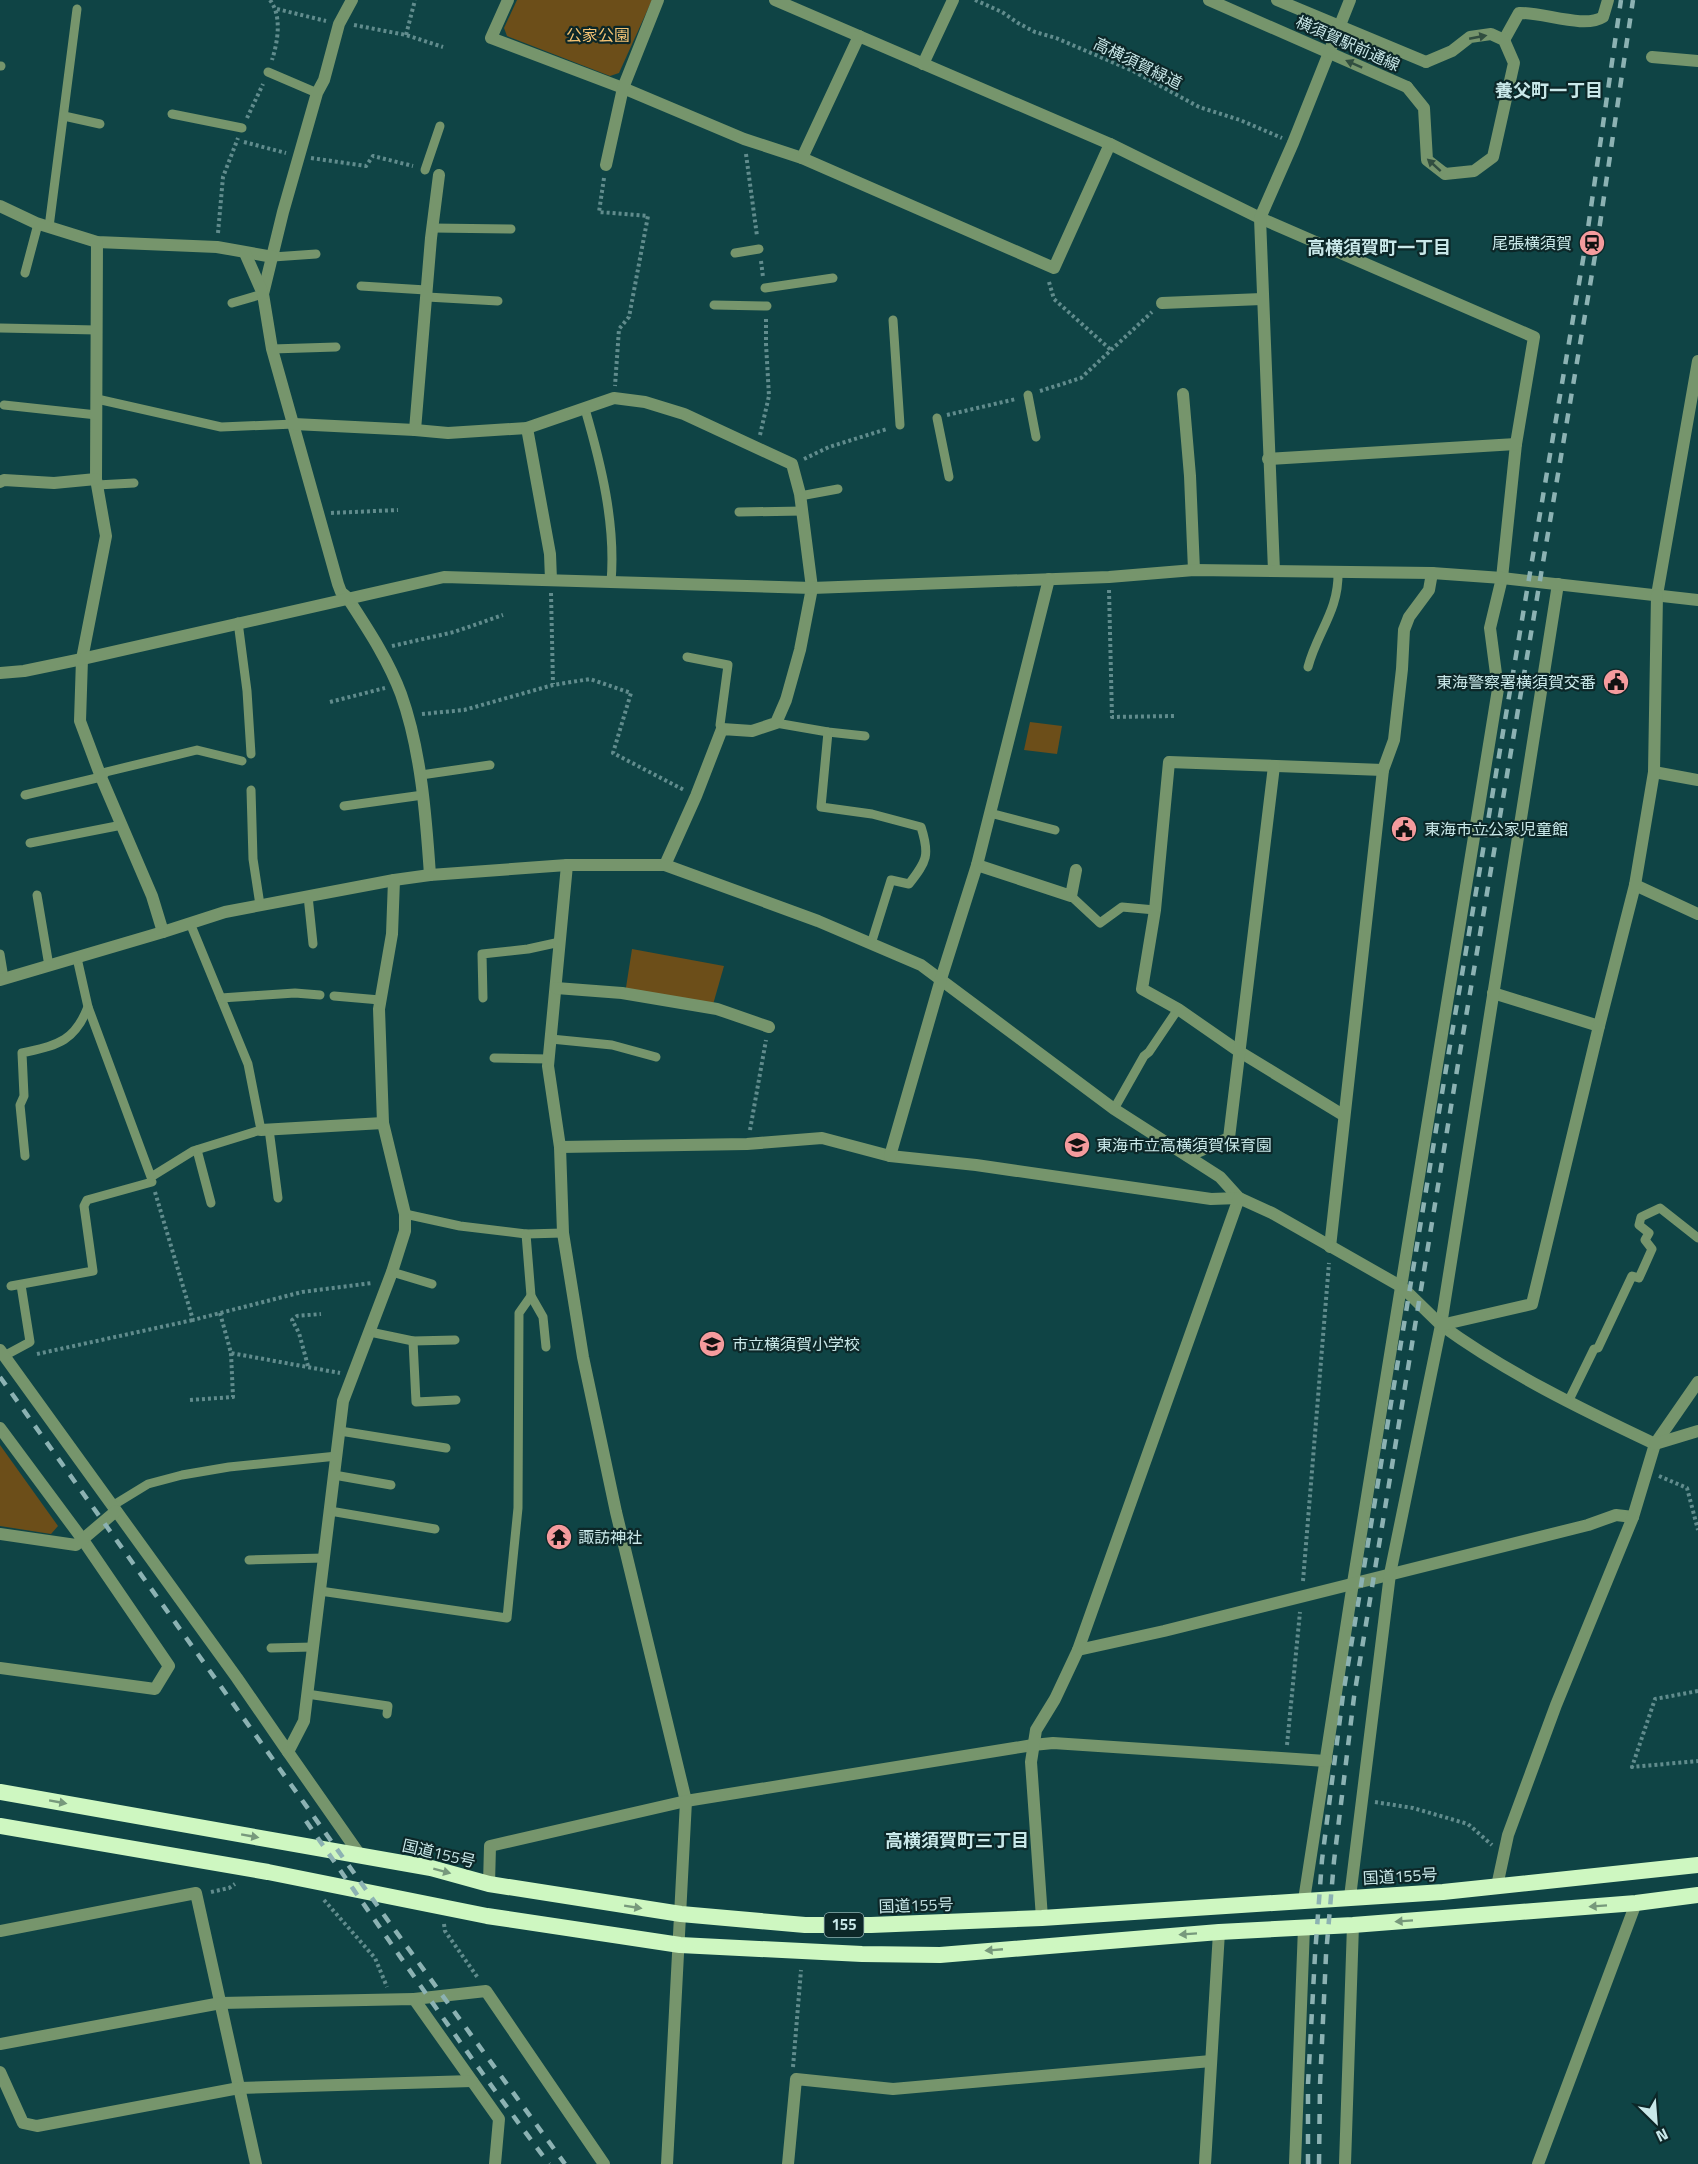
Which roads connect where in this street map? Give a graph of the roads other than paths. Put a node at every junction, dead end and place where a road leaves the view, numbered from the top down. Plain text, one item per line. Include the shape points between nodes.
1 (352, 0) edge
2 (508, 0) edge
3 (658, 0) edge
4 (775, 0) edge
5 (953, 0) edge
6 (1209, 0) edge
7 (1277, 0) edge
8 (1350, 0) edge
9 (1608, 0) edge
10 (77, 9) dead end
11 (1339, 27) junction
12 (859, 36) junction
13 (1504, 40) junction
14 (1329, 53) junction
15 (1652, 57) dead end
16 (1698, 61) edge
17 (923, 64) junction
18 (268, 72) dead end
19 (623, 88) junction
20 (317, 93) junction
21 (172, 114) dead end
22 (64, 116) junction
23 (100, 124) dead end
24 (440, 126) dead end
25 (242, 128) dead end
26 (1110, 144) junction
27 (802, 158) junction
28 (606, 165) road end
29 (425, 170) road end
30 (439, 175) dead end
31 (0, 206) edge
32 (1260, 218) junction
33 (44, 226) junction
34 (432, 228) junction
35 (511, 230) dead end
36 (97, 242) junction
37 (759, 249) dead end
38 (245, 253) junction
39 (735, 253) dead end
40 (316, 254) dead end
41 (273, 257) junction
42 (25, 273) dead end
43 (833, 278) dead end
44 (361, 286) dead end
45 (765, 288) dead end
46 (426, 293) junction
47 (263, 294) junction
48 (1262, 299) junction
49 (498, 301) dead end
50 (232, 303) dead end
51 (1162, 303) road end
52 (714, 304) dead end
53 (767, 306) dead end
54 (893, 321) dead end
55 (0, 328) edge
56 (97, 330) junction
57 (336, 347) dead end
58 (272, 350) junction
59 (1698, 363) edge
60 (1183, 394) dead end
61 (1028, 396) road end
62 (97, 399) junction
63 (4, 405) dead end
64 (585, 409) junction
65 (97, 415) junction
66 (937, 418) road end
67 (294, 424) junction
68 (900, 425) road end
69 (527, 428) junction
70 (415, 430) junction
71 (1036, 437) dead end
72 (1516, 444) junction
73 (1268, 459) junction
74 (949, 477) dead end
75 (0, 482) edge
76 (97, 482) junction
77 (134, 483) dead end
78 (838, 489) dead end
79 (801, 496) junction
80 (803, 511) junction
81 (739, 512) dead end
82 (1194, 570) junction
83 (1274, 570) junction
84 (1338, 572) junction
85 (1432, 573) junction
86 (1502, 578) junction
87 (1049, 579) junction
88 (551, 580) junction
89 (611, 582) junction
90 (1558, 584) junction
91 (812, 588) junction
92 (1657, 595) junction
93 (347, 597) junction
94 (1698, 600) edge
95 (238, 622) junction
96 (687, 657) dead end
97 (82, 659) junction
98 (1308, 667) dead end
99 (0, 674) edge
100 (776, 723) junction
101 (722, 729) junction
102 (828, 732) junction
103 (865, 736) dead end
104 (251, 754) dead end
105 (242, 761) dead end
106 (490, 765) dead end
107 (1274, 766) junction
108 (1383, 770) junction
109 (1654, 772) junction
110 (421, 775) junction
111 (101, 777) junction
112 (1698, 780) edge
113 (251, 790) dead end
114 (25, 795) dead end
115 (423, 795) junction
116 (344, 806) dead end
117 (990, 813) junction
118 (122, 825) junction
119 (1055, 830) dead end
120 (30, 843) dead end
121 (567, 865) junction
122 (665, 865) junction
123 (977, 865) junction
124 (1076, 870) dead end
125 (430, 875) junction
126 (394, 880) junction
127 (1635, 885) junction
128 (37, 895) dead end
129 (308, 896) junction
130 (1071, 896) junction
131 (260, 905) junction
132 (1155, 910) junction
133 (1698, 914) edge
134 (190, 923) junction
135 (163, 932) junction
136 (560, 942) junction
137 (313, 944) dead end
138 (871, 944) junction
139 (0, 954) edge
140 (77, 958) junction
141 (49, 966) junction
142 (2, 979) edge
143 (941, 979) junction
144 (556, 988) junction
145 (1493, 993) junction
146 (320, 995) dead end
147 (334, 996) dead end
148 (221, 998) junction
149 (483, 998) dead end
150 (380, 1000) junction
151 (87, 1007) junction
152 (1178, 1009) junction
153 (1599, 1026) junction
154 (769, 1028) road end
155 (551, 1039) junction
156 (1240, 1052) junction
157 (656, 1057) dead end
158 (494, 1058) dead end
159 (549, 1059) junction
160 (1114, 1109) junction
161 (1343, 1115) junction
162 (382, 1124) junction
163 (265, 1129) junction
164 (560, 1147) junction
165 (197, 1149) junction
166 (25, 1156) dead end
167 (890, 1156) junction
168 (1188, 1156) junction
169 (152, 1182) road end
170 (278, 1198) dead end
171 (1239, 1198) junction
172 (211, 1203) dead end
173 (405, 1214) junction
174 (563, 1233) junction
175 (526, 1234) junction
176 (1698, 1238) edge
177 (1330, 1247) junction
178 (390, 1276) junction
179 (432, 1284) dead end
180 (21, 1285) junction
181 (11, 1286) dead end
182 (1402, 1287) junction
183 (531, 1296) junction
184 (1441, 1325) junction
185 (370, 1332) junction
186 (454, 1340) dead end
187 (413, 1341) junction
188 (546, 1347) dead end
189 (4, 1355) edge
190 (1698, 1382) edge
191 (456, 1400) dead end
192 (1568, 1402) junction
193 (0, 1428) edge
194 (339, 1431) junction
195 (1698, 1431) edge
196 (1655, 1444) junction
197 (446, 1448) dead end
198 (337, 1456) junction
199 (334, 1475) junction
200 (391, 1485) dead end
201 (114, 1509) junction
202 (330, 1511) junction
203 (1633, 1517) junction
204 (435, 1529) dead end
205 (0, 1534) edge
206 (83, 1540) junction
207 (324, 1558) junction
208 (249, 1560) dead end
209 (1390, 1574) junction
210 (1353, 1583) junction
211 (320, 1591) junction
212 (313, 1647) junction
213 (271, 1648) dead end
214 (1078, 1650) junction
215 (0, 1668) edge
216 (307, 1694) junction
217 (387, 1714) dead end
218 (1033, 1745) junction
219 (288, 1752) junction
220 (1326, 1761) junction
221 (0, 1792) edge
222 (686, 1801) junction
223 (0, 1826) edge
224 (360, 1855) junction
225 (1698, 1865) edge
226 (489, 1884) junction
227 (1497, 1886) junction
228 (1698, 1895) edge
229 (1350, 1897) junction
230 (1304, 1900) junction
231 (1636, 1903) junction
232 (681, 1914) junction
233 (1042, 1918) junction
234 (1353, 1925) junction
235 (1305, 1927) junction
236 (0, 1931) edge
237 (1219, 1932) junction
238 (680, 1945) junction
239 (414, 1999) junction
240 (221, 2003) junction
241 (0, 2044) edge
242 (1210, 2061) junction
243 (0, 2072) edge
244 (472, 2081) junction
245 (239, 2088) junction
246 (256, 2164) edge
247 (495, 2164) edge
248 (604, 2164) edge
249 (667, 2164) edge
250 (788, 2164) edge
251 (1205, 2164) edge
252 (1294, 2164) edge
253 (1345, 2164) edge
254 (1538, 2164) edge

1 - 20 street via 339,24
2 - 19 street via 491,38
3 - 19 street
4 - 12 street
5 - 17 street
6 - 14 street, 横須賀駅前通線
7 - 11 street, 横須賀駅前通線
8 - 11 street
9 - 13 street via 1603,17 1585,22 1519,13
10 - 22 lane
11 -> 13 street, 横須賀駅前通線 via 1426,62 1452,51 1470,37 1491,34
11 - 14 street
12 - 17 street
12 - 27 street
13 -> 14 street, 横須賀駅前通線 via 1514,63 1493,157 1474,171 1445,174 1427,159 1424,108 1407,87
14 - 32 street
15 - 16 street
17 - 26 street
18 - 20 lane
19 - 27 street via 744,139
19 - 28 street
20 - 41 street
21 - 25 lane
22 - 23 lane
22 - 33 lane
24 - 29 lane
26 - 27 street via 1054,268
26 - 32 street
30 - 34 street
31 - 33 street
32 - 48 street
32 - 72 street via 1534,337
33 - 36 street
33 - 42 lane
34 - 35 lane
34 - 46 street
36 - 38 street via 217,247
36 - 56 street
37 - 39 lane
38 - 41 street
38 - 47 street
40 - 41 lane
41 - 47 street
43 - 45 lane
44 - 46 lane
46 - 49 lane
46 - 70 street
47 - 50 lane
47 - 58 street
48 - 51 street
48 - 73 street
52 - 53 lane
54 - 68 lane
55 - 56 lane
56 - 62 street
57 - 58 lane
58 - 67 street
59 - 92 street
60 - 82 street
61 - 71 lane
62 - 65 street
62 - 67 lane via 221,427
63 - 65 lane
64 - 69 street
64 - 79 street via 614,398 645,402 684,414 792,464
64 - 89 lane via 607,500
65 - 76 street
66 - 74 lane
67 - 70 street
67 - 93 street via 338,584
69 - 70 street via 448,433
69 - 88 street via 550,554
72 - 73 street
72 - 86 street
73 - 83 street
75 - 76 street
76 - 77 lane
76 - 97 street via 106,536
78 - 79 lane
79 - 80 street
80 - 81 lane
80 - 91 street
82 - 83 street
82 - 87 street
83 - 84 street
84 - 85 street
84 - 98 lane via 1336,600
85 - 86 street
85 - 108 street via 1429,590 1404,630 1394,740
86 - 90 street
86 - 182 street via 1490,628 1498,689
87 - 91 street
87 - 117 street
88 - 89 street
88 - 93 street via 444,577
89 - 91 street
90 - 92 street
90 - 145 street
91 - 100 street via 800,650
92 - 94 street
92 - 109 street
93 - 95 street
93 - 110 street via 380,649 397,685 408,714
95 - 97 street
95 - 104 lane
96 - 101 lane via 728,665
97 - 99 street
97 - 111 street via 80,721
100 - 101 street via 752,731
100 - 102 lane
101 - 122 street
102 - 103 lane
102 - 138 lane via 820,807 921,826 927,845 920,870 909,884 891,880
105 - 111 lane via 197,750 106,772
106 - 110 lane
107 - 108 street
107 - 132 street via 1168,762
107 - 156 street
108 - 161 street
109 - 112 street
109 - 127 street
110 - 115 street
111 - 114 lane
111 - 118 street
113 - 131 lane via 253,859
115 - 116 lane
115 - 125 street
117 - 119 lane
117 - 123 street
118 - 120 lane
118 - 135 street
121 - 122 street
121 - 125 street
121 - 136 street
122 - 138 street
123 - 130 street
123 - 143 street
124 - 130 street
125 - 126 street
126 - 129 street
126 - 150 street via 392,934
127 - 133 street
127 - 153 street
128 - 141 lane
129 - 131 street
129 - 137 lane
130 - 132 lane via 1100,923 1122,907
131 - 134 street
132 - 152 street via 1142,989
134 - 135 street
134 - 148 lane
135 - 140 street
136 - 144 street
136 - 149 lane via 482,954
138 - 143 street via 921,965
139 - 142 lane
140 - 141 street
140 - 151 lane
141 - 142 street
143 - 160 street
143 - 167 street
144 - 154 street via 622,993 717,1009
144 - 155 street
145 - 153 street
145 - 184 street
146 - 148 lane
147 - 150 lane
148 - 163 lane via 248,1064
150 - 162 street
151 - 165 lane via 151,1177
151 - 166 lane via 74,1034 22,1053 24,1096 20,1106
152 - 156 street
152 - 160 lane via 1143,1056
153 - 184 street via 1532,1304
155 - 157 lane via 612,1045
155 - 159 street
156 - 161 street
156 - 168 street via 1229,1138
158 - 159 lane
159 - 164 street
160 - 168 street
161 - 177 street
162 - 163 street
162 - 173 street
163 - 165 lane
163 - 170 lane
164 - 167 street via 747,1144 822,1138
164 - 174 street
165 - 172 lane
167 - 171 street via 1211,1199
168 - 171 street via 1220,1177
169 - 180 lane via 87,1200 84,1206 93,1271
171 - 177 street
171 - 214 street
173 - 175 lane
173 - 178 street via 405,1232
174 - 175 lane
174 - 222 street via 583,1357 616,1512
175 - 183 lane
176 - 192 lane via 1660,1208 1641,1217 1639,1226 1649,1233 1645,1240 1652,1249 1646,1267 1639,1278 1632,1276
177 - 182 street
178 - 179 lane
178 - 185 street
180 - 181 lane
180 - 189 lane via 30,1342
182 - 184 street
182 - 210 street
183 - 188 lane via 543,1317
183 - 211 lane via 519,1313 518,1508 507,1618
184 - 192 street
184 - 209 street
185 - 187 lane
185 - 194 street via 343,1401
186 - 187 lane
187 - 191 lane via 416,1402
189 - 201 street
190 - 196 street
192 - 196 street
193 - 206 street
194 - 197 lane
194 - 198 street
195 - 196 street
196 - 203 street
198 - 199 street
198 - 201 lane via 182,1475 148,1484
199 - 200 lane
199 - 202 street
201 - 206 street
201 - 219 street
202 - 204 lane
202 - 207 street
203 - 209 street via 1616,1515
203 - 227 street via 1508,1835
205 - 206 street via 76,1545
206 - 215 street via 169,1665 155,1689
207 - 208 lane
207 - 211 street
209 - 210 street
209 - 229 street
210 - 214 street
210 - 220 street
211 - 212 street
212 - 213 lane
212 - 216 street
214 - 218 street via 1036,1730
216 - 217 lane via 388,1706
216 - 219 street via 304,1721
218 - 220 street via 1053,1743
218 - 222 street
218 - 233 street
219 - 224 street
220 - 230 street
221 -> 224 highway, 国道155号 / 155
222 - 226 street via 490,1846
222 - 232 street
223 - 238 highway, 155 via 268,1872 487,1916
224 -> 226 highway, 国道155号 / 155
225 - 227 highway, 国道155号 / 155
226 -> 232 highway, 国道155号 / 155
227 - 229 highway, 国道155号 / 155
228 - 231 highway, 155
229 - 230 highway, 国道155号 / 155
230 - 233 highway, 国道155号 / 155
231 -> 234 highway, 155
231 - 254 street
232 - 233 highway, 国道155号 / 155 via 827,1925
232 - 238 street
234 - 235 highway, 155
234 - 253 street
235 - 237 highway, 155
235 - 252 street
236 - 240 street via 196,1893
237 -> 238 highway, 155 via 940,1955
237 - 242 street
238 - 249 street
239 - 240 street
239 - 244 street
239 - 248 street via 486,1991
240 - 241 street
240 - 245 street
242 - 250 street via 893,2089 796,2079
242 - 251 street
243 - 245 street via 23,2123 37,2126
244 - 245 street
244 - 247 street via 499,2119
245 - 246 street

